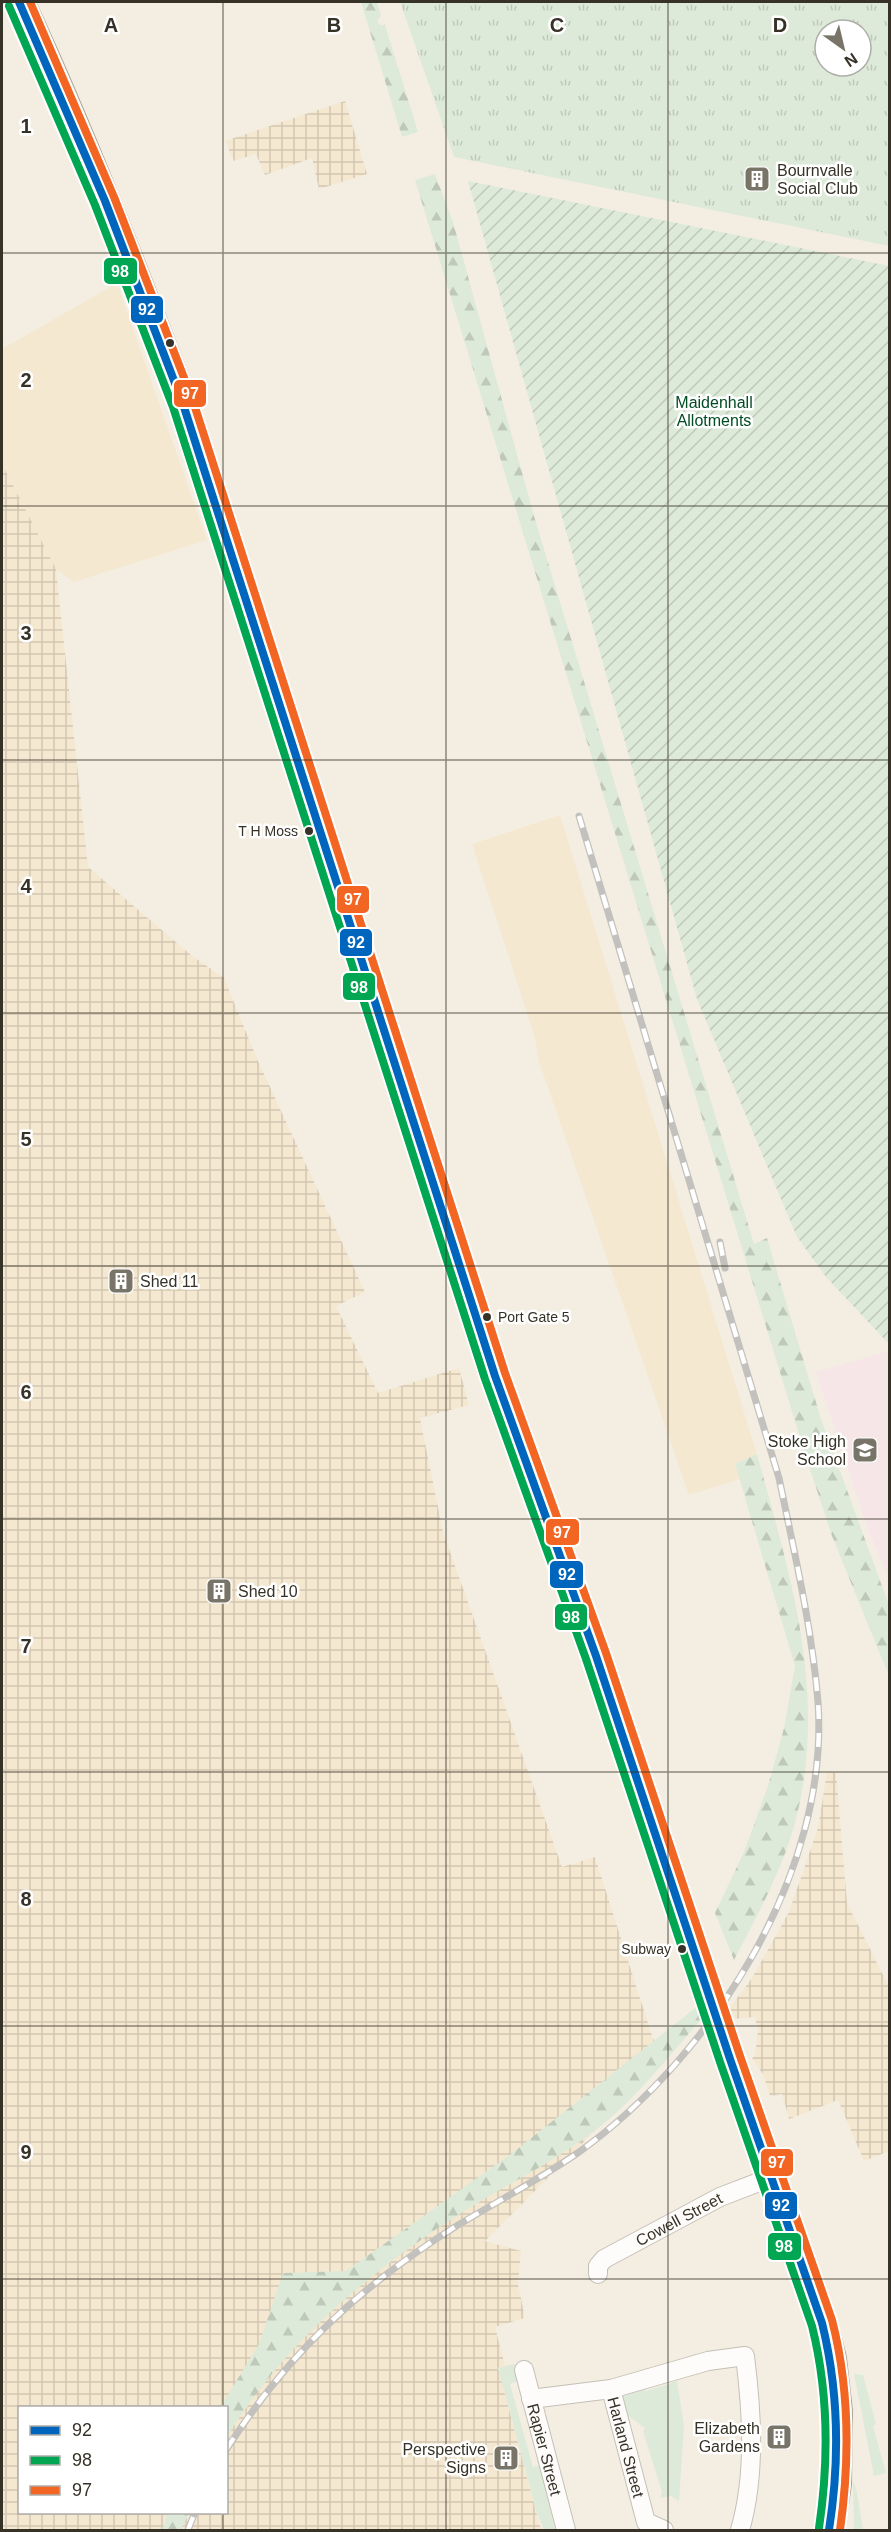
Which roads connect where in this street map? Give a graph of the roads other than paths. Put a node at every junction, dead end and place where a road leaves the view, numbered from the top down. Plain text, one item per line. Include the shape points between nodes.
1 (19, 2) edge
2 (772, 2177) junction
3 (598, 2274) dead end
4 (524, 2370) dead end
5 (611, 2389) junction
6 (531, 2399) junction
7 (566, 2530) edge
8 (664, 2530) edge
9 (740, 2530) edge
10 (829, 2530) edge

1 - 2 main road via 129,258 183,404 495,1376 596,1656
2 - 3 street, Cowell Street via 720,2197 604,2259
2 - 10 main road via 810,2283 831,2360 837,2461
4 - 6 street, Rapier Street
5 - 6 street
5 - 8 street, Harland Street via 646,2522
5 - 9 street via 708,2361 745,2356 751,2448
6 - 7 street, Rapier Street

